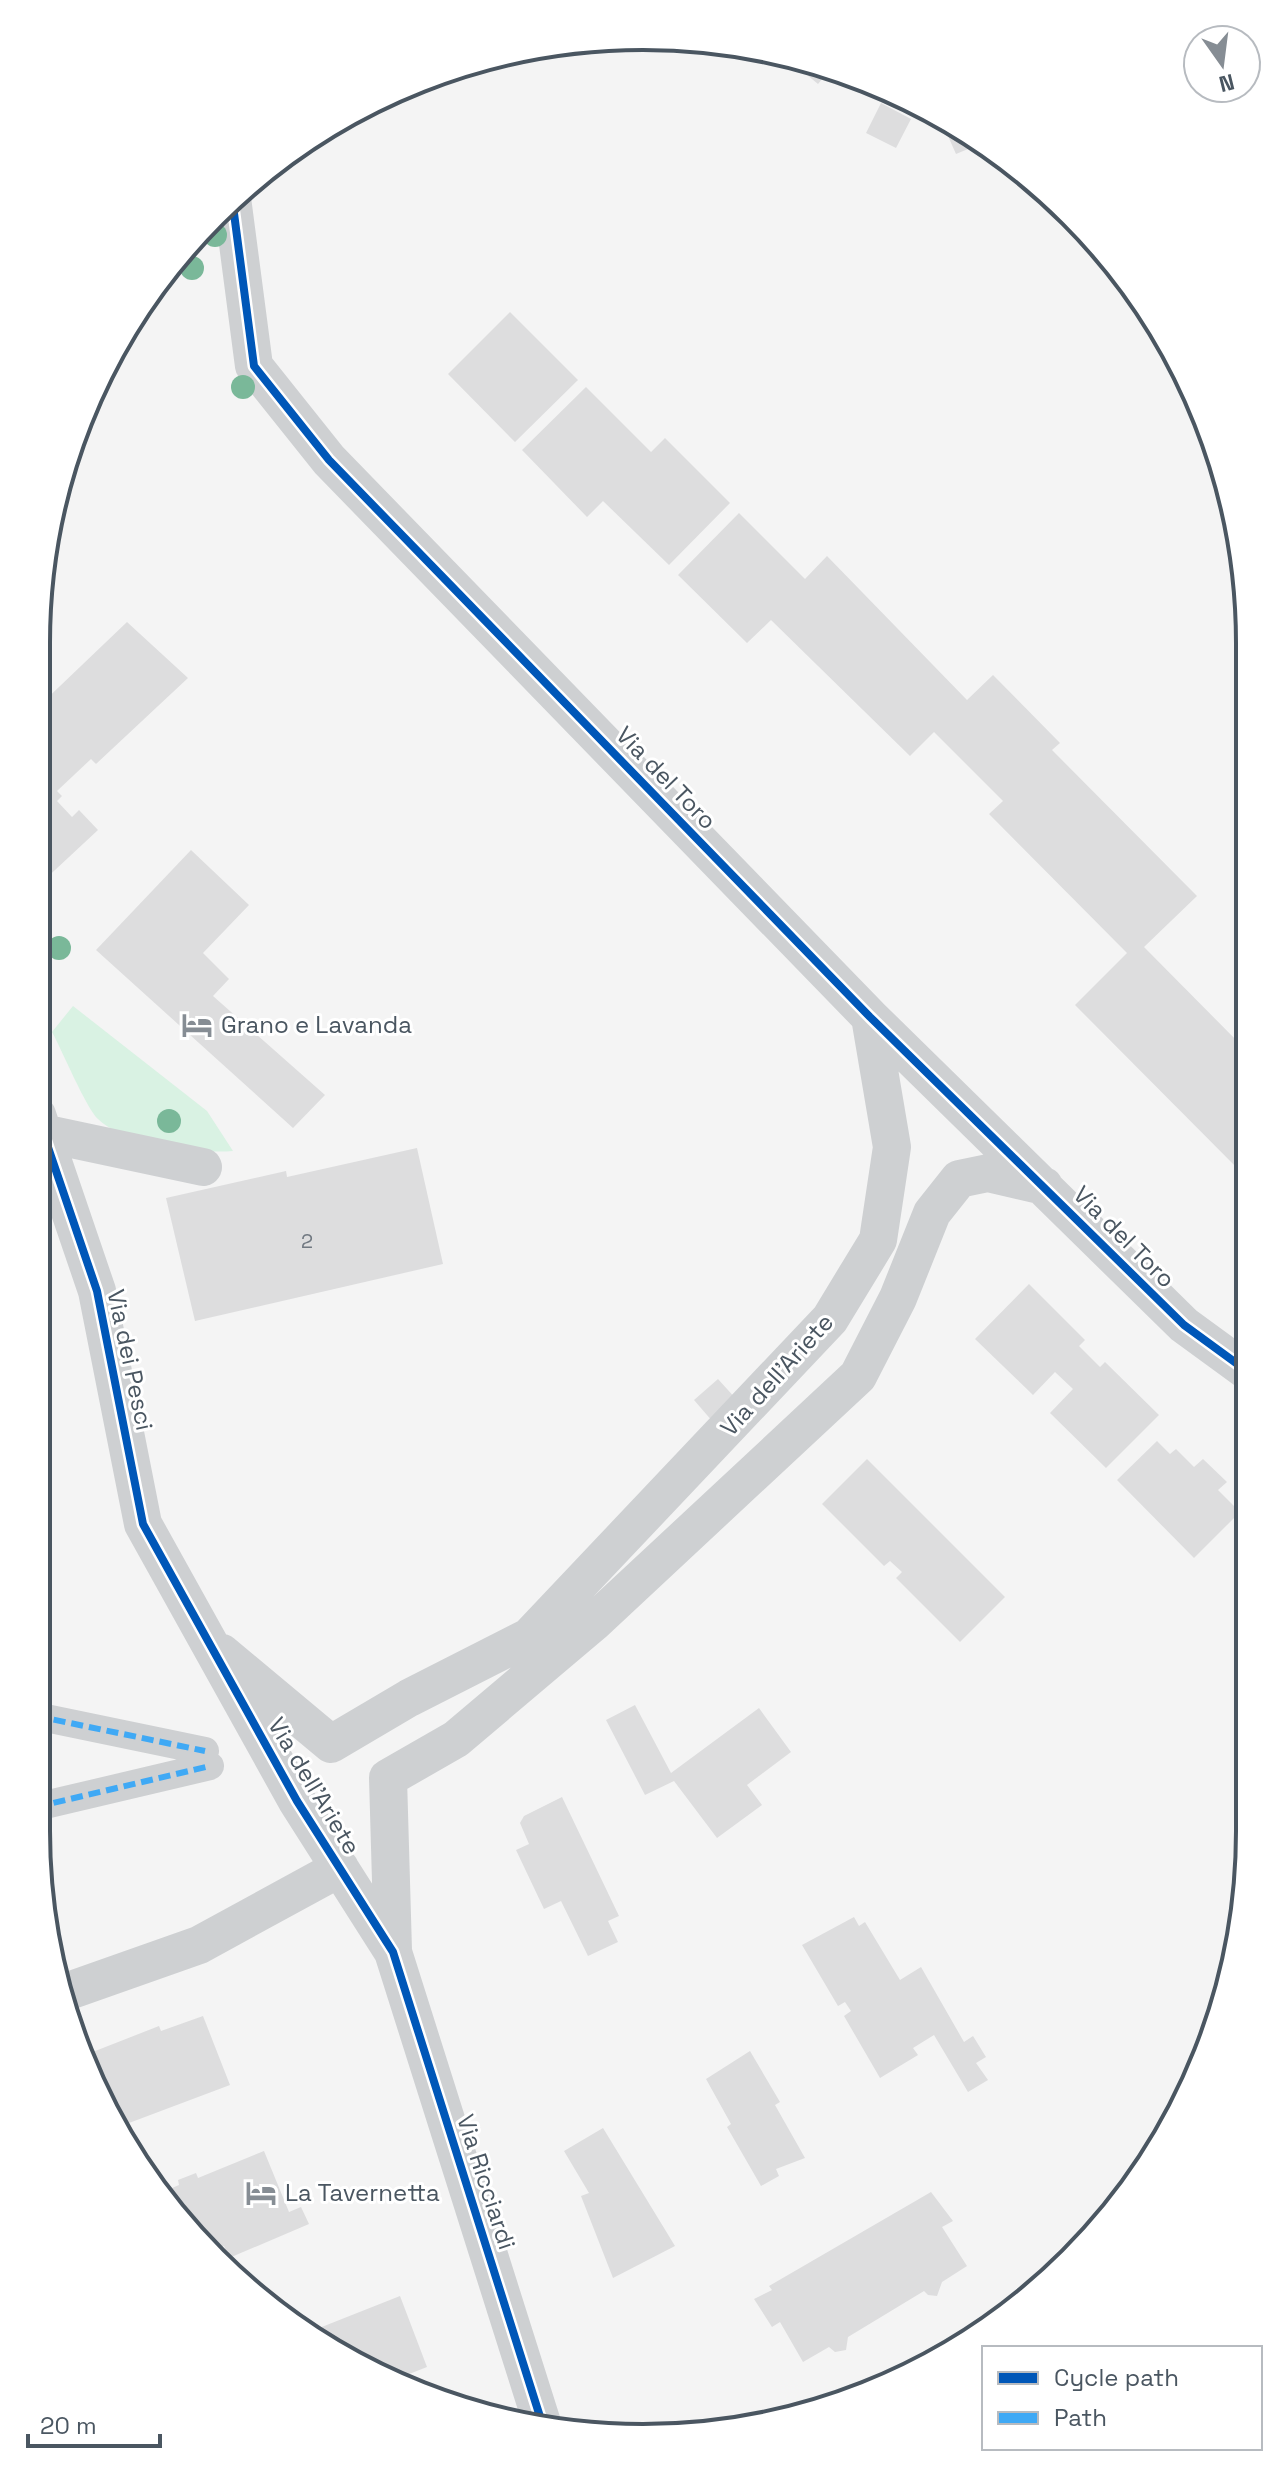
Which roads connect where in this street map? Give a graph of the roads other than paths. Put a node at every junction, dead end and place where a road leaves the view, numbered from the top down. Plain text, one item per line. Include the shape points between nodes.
1 (234, 214) edge
2 (870, 1017) junction
3 (50, 1127) edge
4 (50, 1153) edge
5 (203, 1167) dead end
6 (1044, 1186) junction
7 (1184, 1325) junction
8 (1236, 1337) edge
9 (1236, 1363) edge
10 (205, 1639) junction
11 (50, 1720) edge
12 (331, 1744) junction
13 (388, 1778) junction
14 (297, 1801) junction
15 (50, 1803) edge
16 (340, 1868) junction
17 (393, 1952) junction
18 (72, 1990) edge
19 (539, 2415) edge

1 - 2 street, Via del Toro via 254,366 329,460
2 - 6 street, Via del Toro
2 - 12 street, Via dell'Ariete via 892,1147 878,1240 830,1319 529,1637
3 - 5 street
4 - 10 street, Via dei Pesci via 97,1291 143,1524
6 - 7 street, Via del Toro
6 - 13 street, Via dell'Ariete via 988,1173 959,1179 932,1213 898,1298 858,1376 593,1623 456,1739
7 - 8 street
7 - 9 street, Via del Toro
10 - 12 street, Via dell'Ariete
10 - 14 street, Via dell'Ariete
11 - 15 street via 207,1759
12 - 13 street via 367,1750
12 - 14 street via 303,1766
13 - 14 street via 383,1814 361,1833 319,1830
13 - 17 street, Via dell'Ariete
14 - 16 street, Via dell'Ariete
16 - 17 street, Via dell'Ariete
16 - 18 street via 199,1945
17 - 19 street, Via Ricciardi

